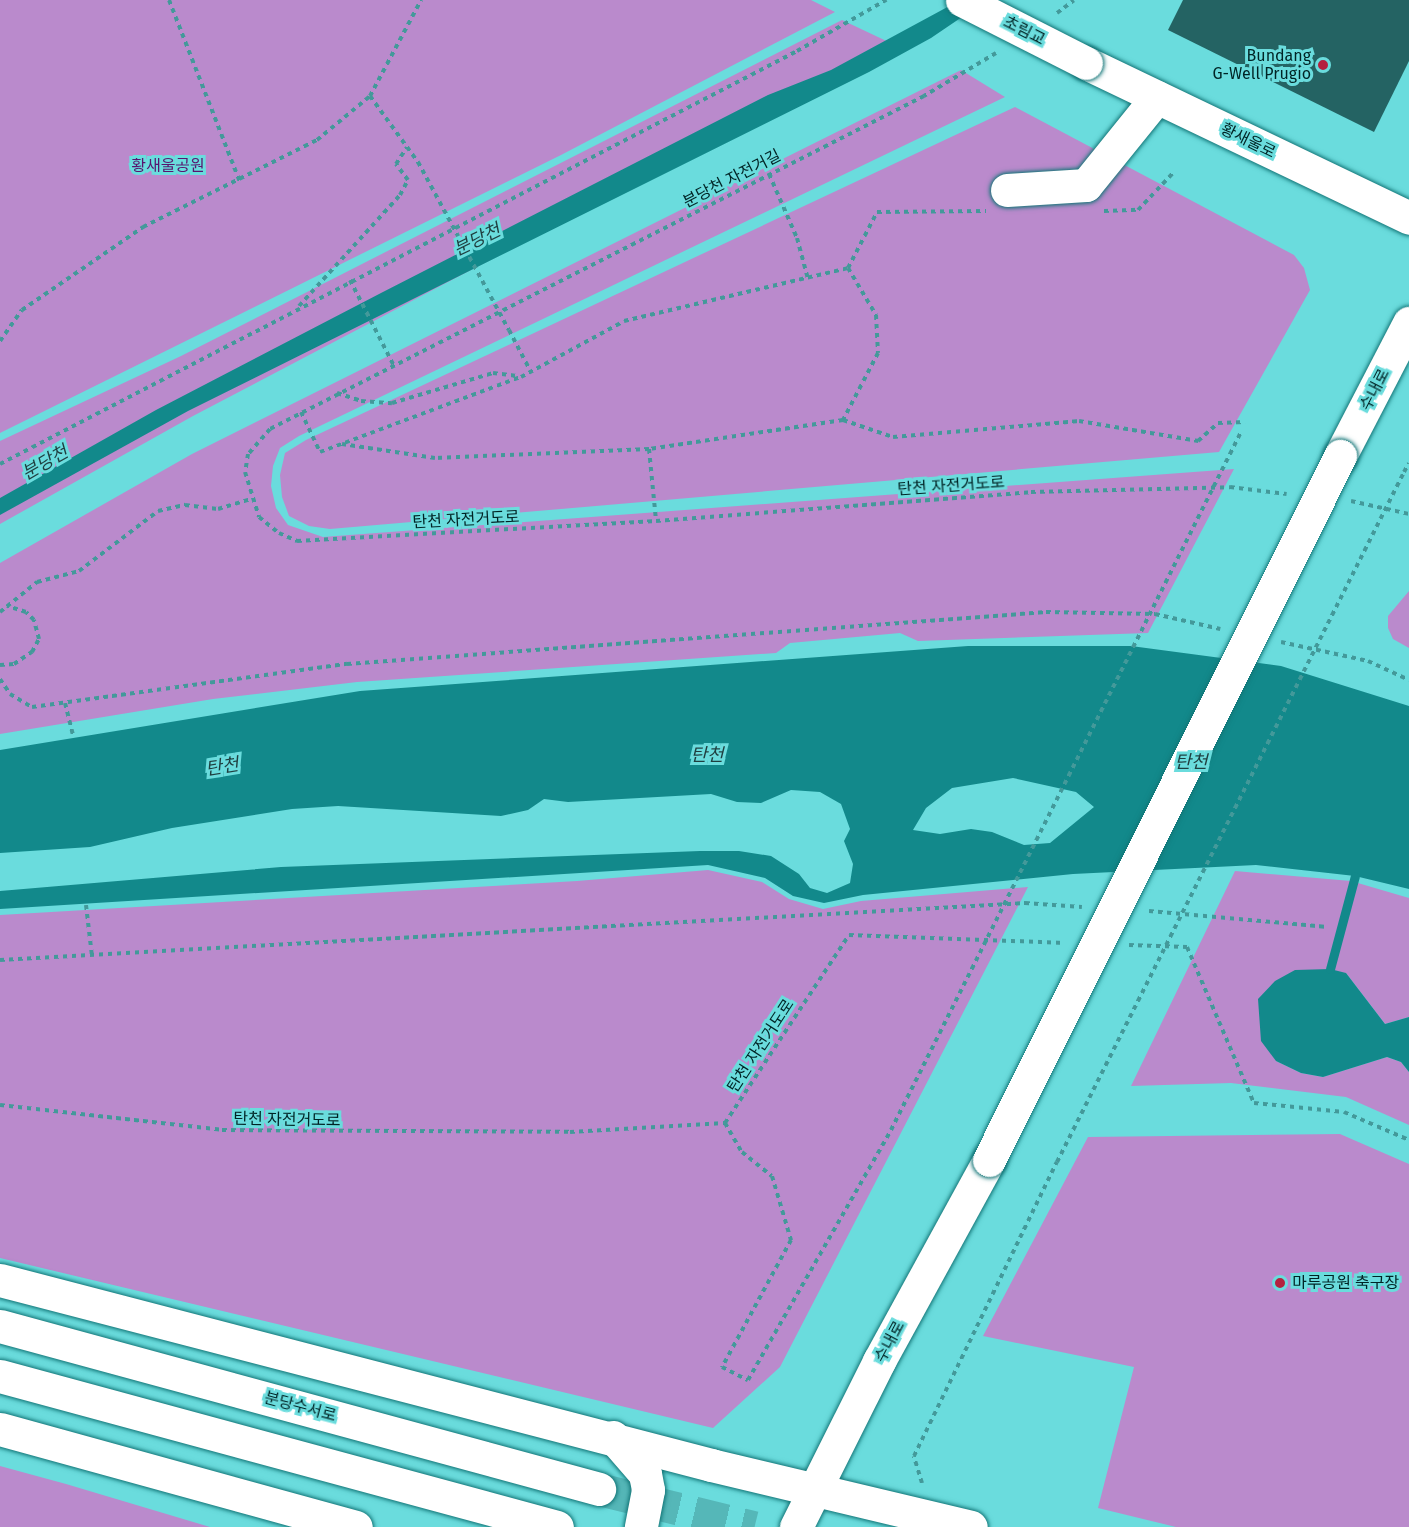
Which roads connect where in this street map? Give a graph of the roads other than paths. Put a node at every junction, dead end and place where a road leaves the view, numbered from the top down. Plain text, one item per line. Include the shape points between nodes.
1 (962, 0) edge
2 (1086, 63) joint
3 (1157, 97) junction
4 (1007, 190) dead end
5 (1409, 218) edge
6 (1409, 323) edge
7 (0, 1280) edge
8 (0, 1326) edge
9 (0, 1376) edge
10 (0, 1429) edge
11 (614, 1437) junction
12 (599, 1488) tunnel mouth
13 (817, 1488) junction
14 (356, 1527) edge
15 (557, 1527) edge
16 (641, 1527) edge
17 (796, 1527) edge
18 (970, 1527) edge

1 - 2 main road, 초림교, bridge
2 - 3 main road, 황새울로
3 - 4 main road via 1086,185
3 - 5 main road, 황새울로
6 - 13 main road, 수내로, bridge via 989,1160 879,1361
7 - 11 main road
8 - 12 main road, 분당수서로
9 - 15 main road
10 - 14 main road
11 - 13 main road via 711,1465
11 - 16 main road via 645,1474 648,1490
13 - 17 main road, 수내로
13 - 18 main road

